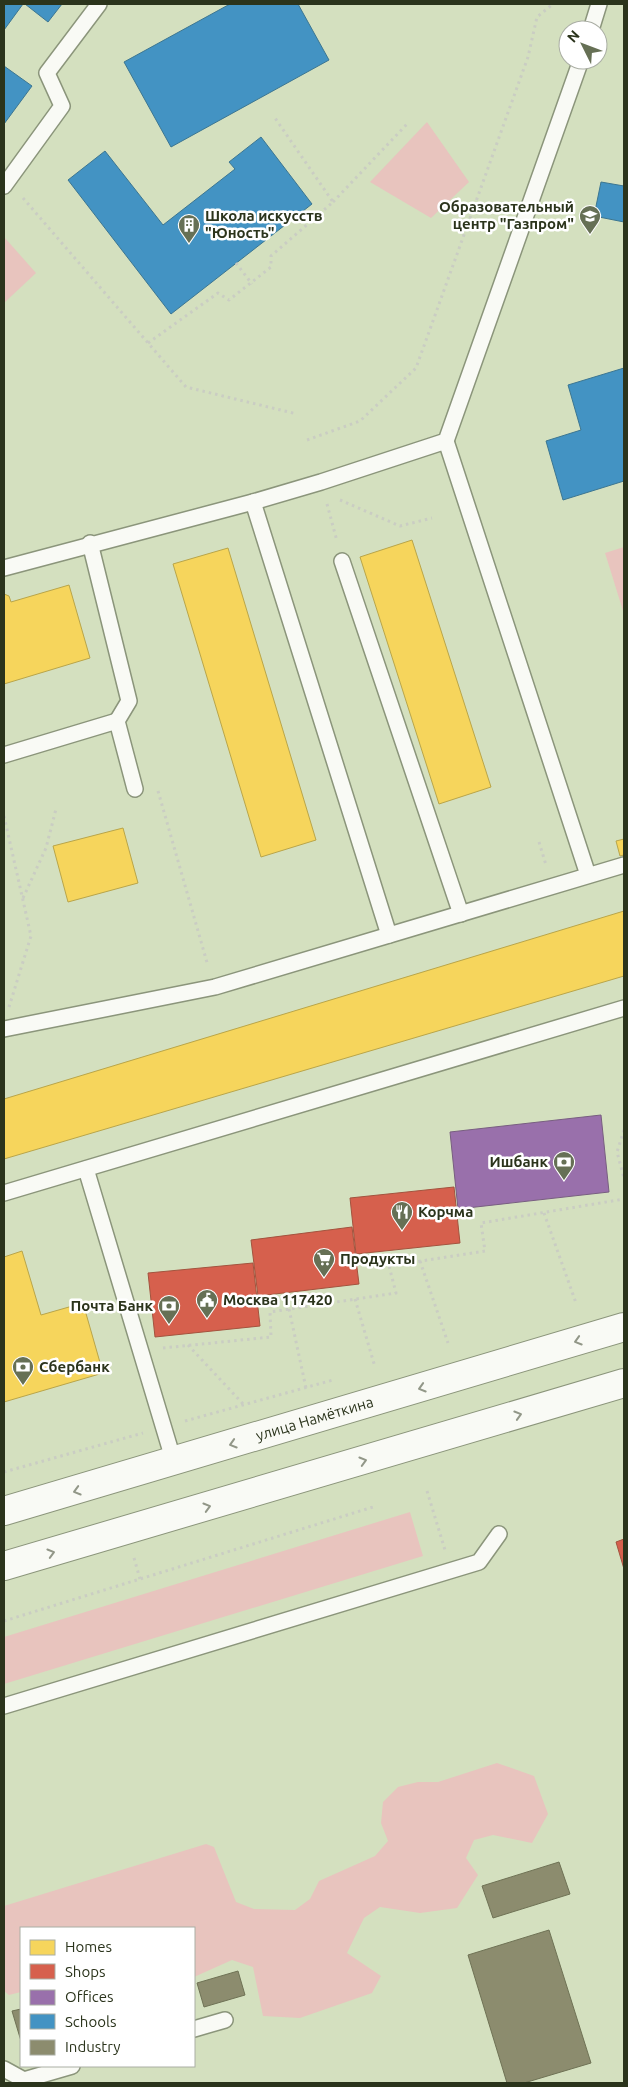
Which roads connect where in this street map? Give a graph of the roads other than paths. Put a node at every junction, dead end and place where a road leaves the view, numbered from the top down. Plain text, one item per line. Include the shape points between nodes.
1 (99, 4) edge
2 (600, 4) edge
3 (594, 20) edge
4 (577, 70) edge
5 (6, 183) edge
6 (446, 441) junction
7 (253, 502) junction
8 (90, 543) junction
9 (342, 561) road end
10 (4, 568) edge
11 (117, 721) junction
12 (4, 756) edge
13 (135, 789) dead end
14 (624, 865) edge
15 (588, 875) junction
16 (461, 914) junction
17 (389, 935) junction
18 (624, 1008) edge
19 (6, 1028) edge
20 (86, 1169) junction
21 (4, 1193) edge
22 (624, 1327) edge
23 (624, 1382) edge
24 (174, 1462) junction
25 (4, 1511) edge
26 (499, 1534) dead end
27 (4, 1566) edge
28 (4, 1706) edge
29 (225, 2020) dead end
30 (195, 2029) edge
31 (69, 2067) edge
32 (4, 2069) edge

1 - 5 lane via 47,73 62,106
2 - 3 lane
4 - 6 lane
6 - 7 lane via 322,487
6 - 15 lane
7 - 8 lane
7 - 17 lane
8 - 10 lane
8 - 11 lane via 129,701
9 - 16 lane
11 - 12 lane
11 - 13 lane
14 - 15 lane
15 - 16 lane
16 - 17 lane
17 - 19 lane via 215,987
18 - 20 lane
20 - 21 lane
20 - 24 lane
22 -> 24 main road, улица Намёткина
27 -> 23 main road
24 -> 25 main road, улица Намёткина
26 - 28 lane via 479,1562
29 - 30 lane
31 - 32 lane via 24,2080

